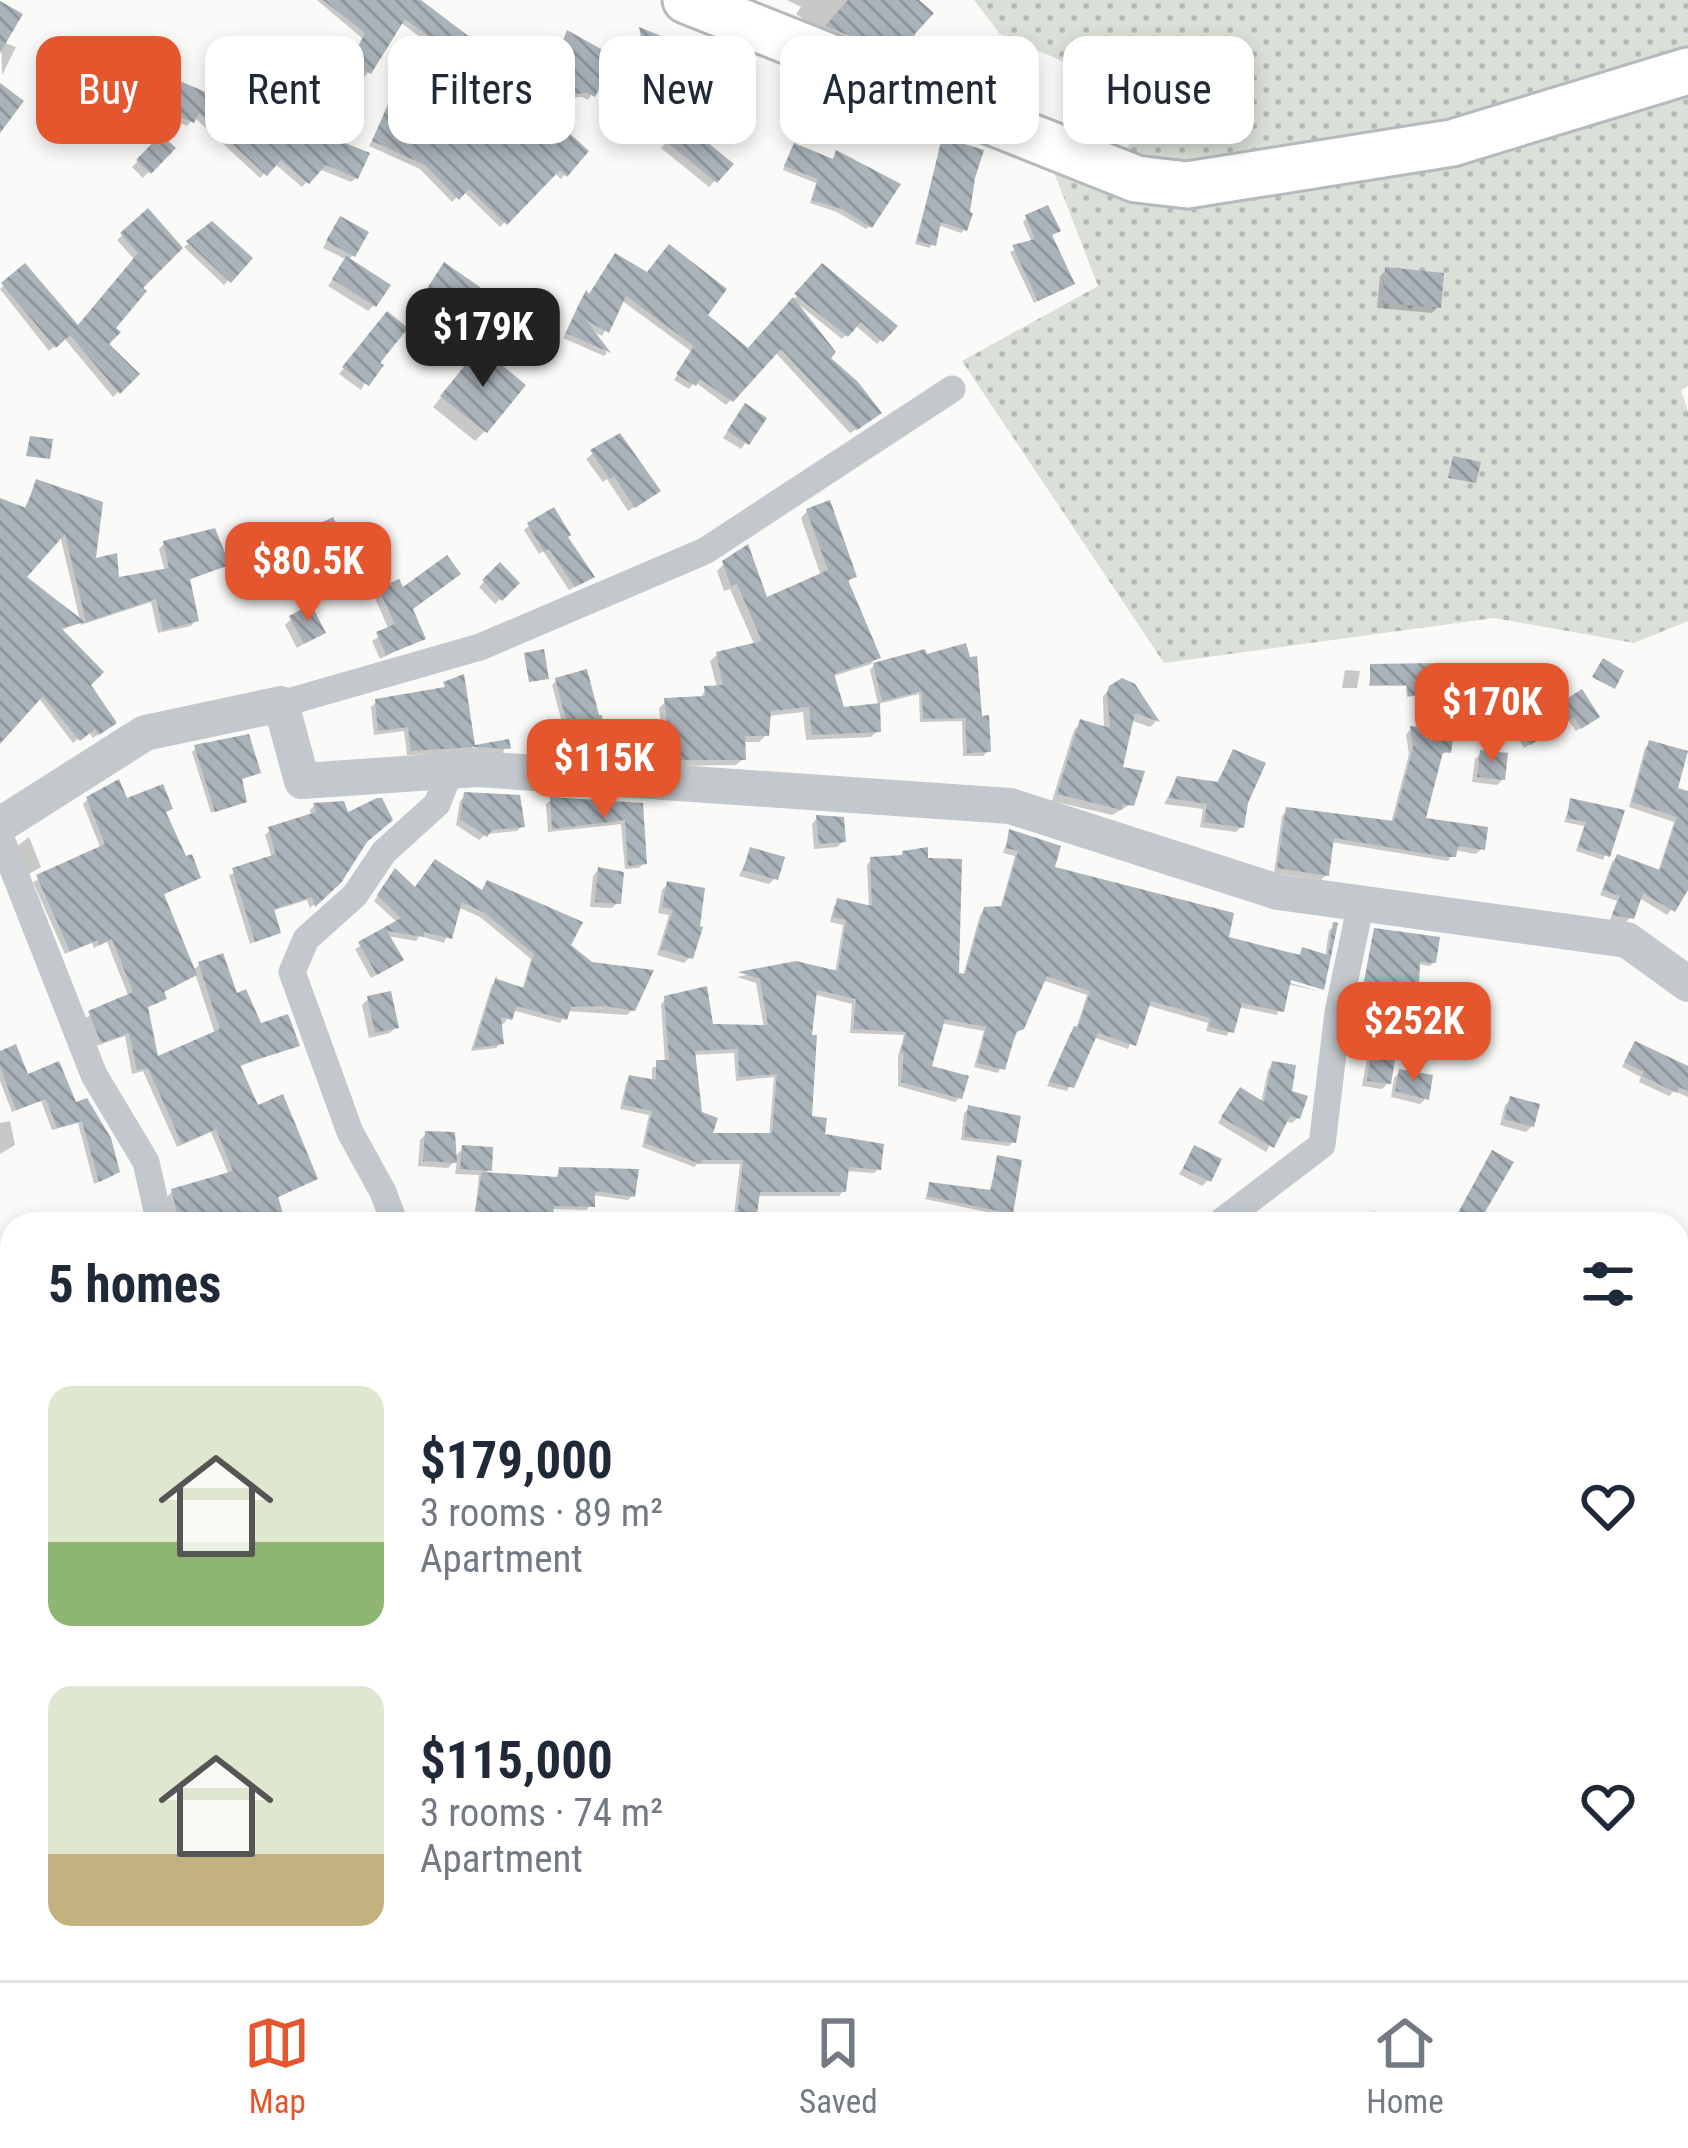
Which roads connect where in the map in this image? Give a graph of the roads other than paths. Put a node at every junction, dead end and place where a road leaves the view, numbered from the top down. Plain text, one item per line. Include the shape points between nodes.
1 (686, 0) edge
2 (1688, 71) edge
3 (952, 389) dead end
4 (280, 704) junction
5 (450, 771) junction
6 (0, 825) edge
7 (0, 836) edge
8 (1361, 903) junction
9 (1688, 984) edge
10 (157, 1212) edge
11 (390, 1212) edge
12 (1234, 1212) edge

1 - 2 main road via 1136,179 1187,185 1452,143
3 - 4 street via 705,550 480,647
4 - 5 street via 302,781
4 - 6 street via 146,733
5 - 8 street via 1010,806 1278,892
5 - 11 street via 437,804 306,940 292,972 350,1132
7 - 10 street via 94,1075 146,1162
8 - 9 street via 1627,940
8 - 12 street via 1337,1012 1322,1145

